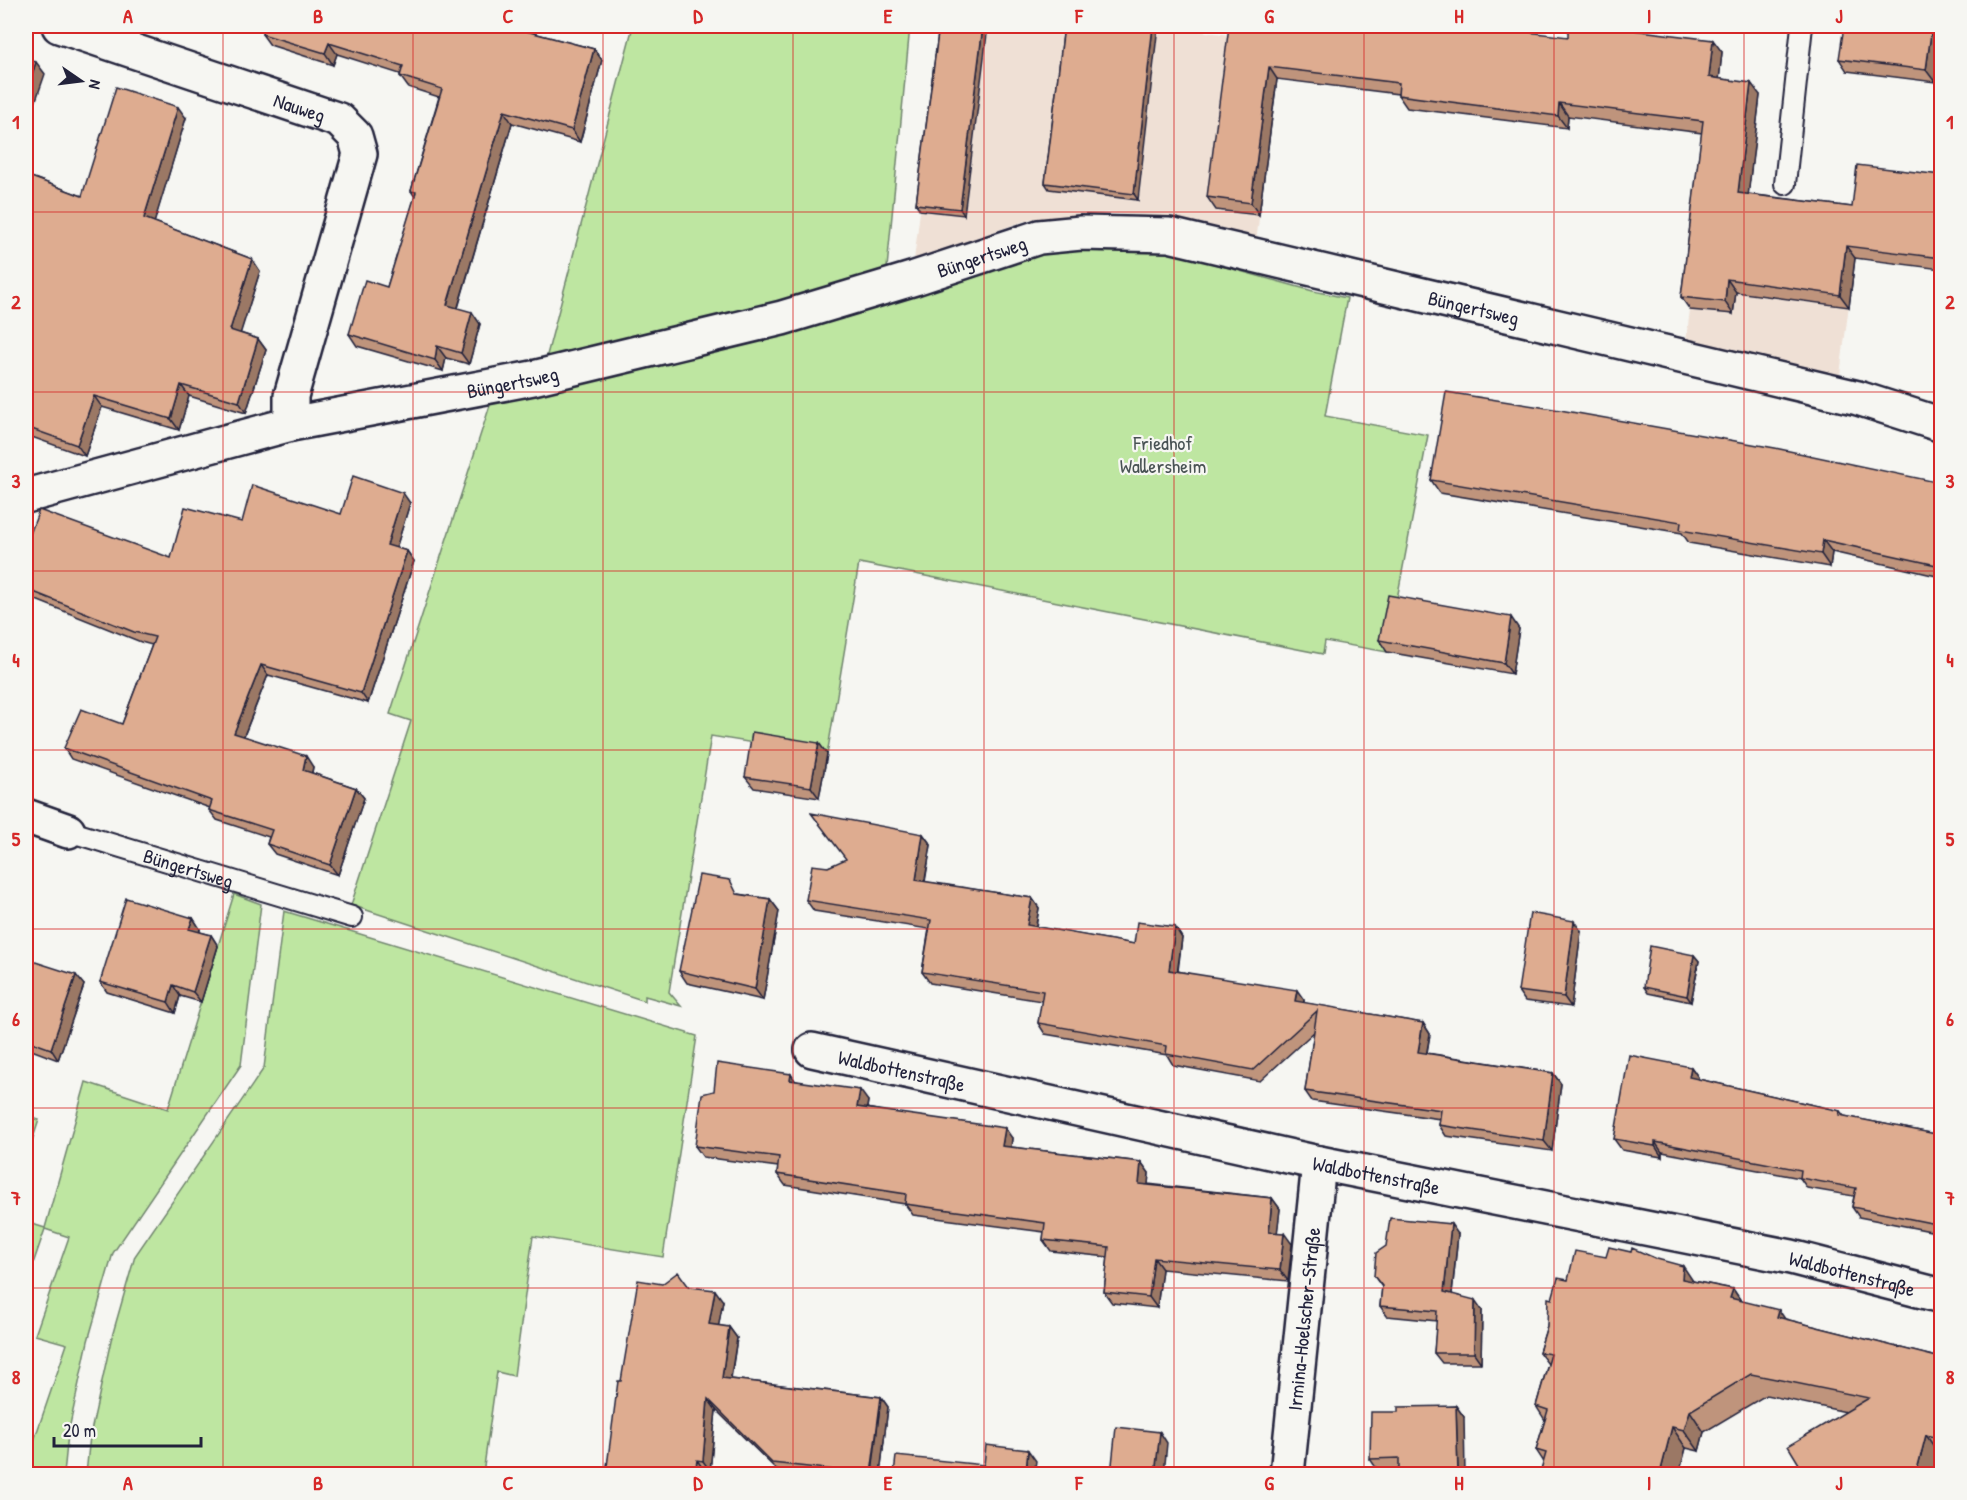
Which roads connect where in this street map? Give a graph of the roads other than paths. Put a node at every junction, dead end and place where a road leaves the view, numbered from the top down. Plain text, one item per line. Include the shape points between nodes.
1 (59, 26) edge
2 (1802, 26) edge
3 (1785, 184) dead end
4 (291, 424) junction
5 (1941, 426) edge
6 (26, 496) edge
7 (26, 816) edge
8 (68, 831) joint
9 (352, 917) dead end
10 (812, 1050) dead end
11 (1319, 1163) junction
12 (1941, 1296) edge
13 (1287, 1474) edge

1 - 4 street, Nauweg via 339,120 355,136 360,154 291,396
2 - 3 lane
4 - 5 street, Büngertsweg via 533,378 771,321 1039,237 1081,233 1168,235 1858,398
4 - 6 street, Büngertsweg
7 - 8 street, Büngertsweg
8 - 9 lane, Büngertsweg
10 - 11 street, Waldbottenstraße
11 - 12 street, Waldbottenstraße via 1791,1257
11 - 13 street, Irmina-Hoelscher-Straße

